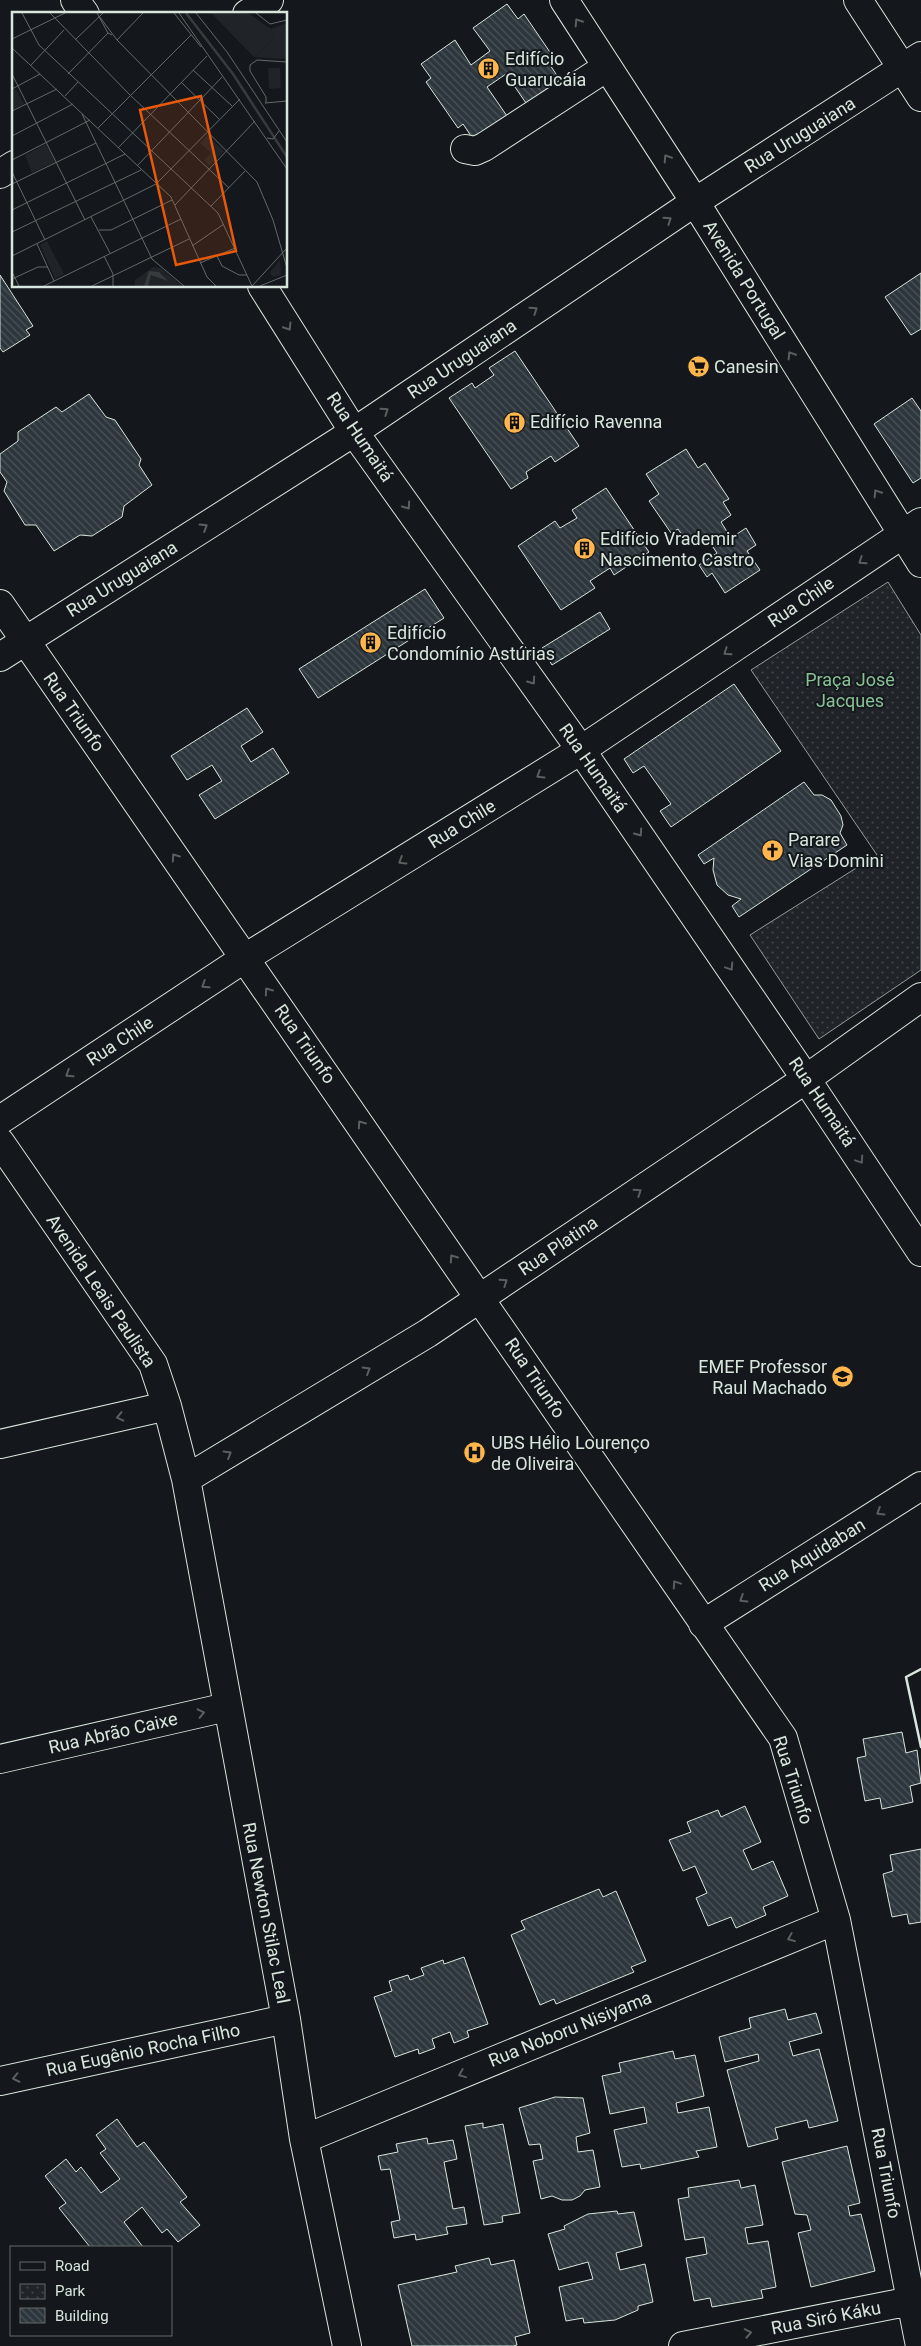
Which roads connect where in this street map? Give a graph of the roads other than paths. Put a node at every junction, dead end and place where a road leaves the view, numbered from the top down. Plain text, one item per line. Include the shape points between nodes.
1 (75, 0) edge
2 (269, 0) edge
3 (564, 0) edge
4 (858, 0) edge
5 (84, 12) edge
6 (250, 12) edge
7 (912, 62) edge
8 (607, 67) junction
9 (921, 97) edge
10 (465, 149) dead end
11 (12, 166) edge
12 (0, 174) edge
13 (695, 202) junction
14 (263, 288) edge
15 (354, 432) junction
16 (912, 528) edge
17 (921, 563) edge
18 (0, 604) edge
19 (25, 641) junction
20 (0, 657) edge
21 (582, 750) junction
22 (245, 958) junction
23 (921, 997) edge
24 (806, 1079) junction
25 (0, 1120) edge
26 (0, 1142) edge
27 (921, 1252) edge
28 (481, 1298) junction
29 (167, 1406) junction
30 (0, 1444) edge
31 (186, 1479) junction
32 (921, 1486) edge
33 (703, 1624) junction
34 (227, 1707) junction
35 (0, 1759) edge
36 (836, 1920) junction
37 (286, 2020) junction
38 (0, 2081) edge
39 (304, 2139) junction
40 (911, 2301) junction
41 (347, 2346) edge
42 (683, 2346) edge
43 (920, 2346) edge

1 - 5 street
2 - 6 street
8 -> 3 street, Avenida Portugal
4 - 7 street
7 - 9 street
7 - 13 street, Rua Uruguaiana
8 - 10 street via 484,147 475,151
13 -> 8 street, Avenida Portugal
11 - 12 street
15 -> 13 street, Rua Uruguaiana
16 -> 13 street, Avenida Portugal
14 -> 15 street, Rua Humaitá
19 -> 15 street, Rua Uruguaiana
15 -> 21 street, Rua Humaitá
16 - 17 street, Avenida Portugal
16 -> 21 street, Rua Chile
18 - 19 street, Rua Triunfo
19 - 20 street, Rua Uruguaiana
22 -> 19 street, Rua Triunfo
21 -> 22 street, Rua Chile
21 -> 24 street, Rua Humaitá
22 -> 25 street, Rua Chile
28 -> 22 street, Rua Triunfo
23 - 24 street, Rua Platina
24 -> 27 street, Rua Humaitá
28 -> 24 street, Rua Platina
26 - 29 street, Avenida Leais Paulista via 153,1364
31 -> 28 street, Rua Platina
33 -> 28 street, Rua Triunfo
29 -> 30 street
29 - 31 street, Avenida Leais Paulista
31 - 34 street, Rua Newton Stilac Leal
32 -> 33 street, Rua Aquidaban
33 - 36 street, Rua Triunfo via 783,1738
35 -> 34 street, Rua Abrão Caixe
34 - 37 street, Rua Newton Stilac Leal
36 -> 39 street, Rua Noboru Nisiyama
36 - 40 street, Rua Triunfo
37 -> 38 street, Rua Eugênio Rocha Filho
37 - 39 street, Rua Newton Stilac Leal
39 - 41 street, Rua Newton Stilac Leal
42 -> 40 street, Rua Siró Káku
40 - 43 street, Rua Triunfo

